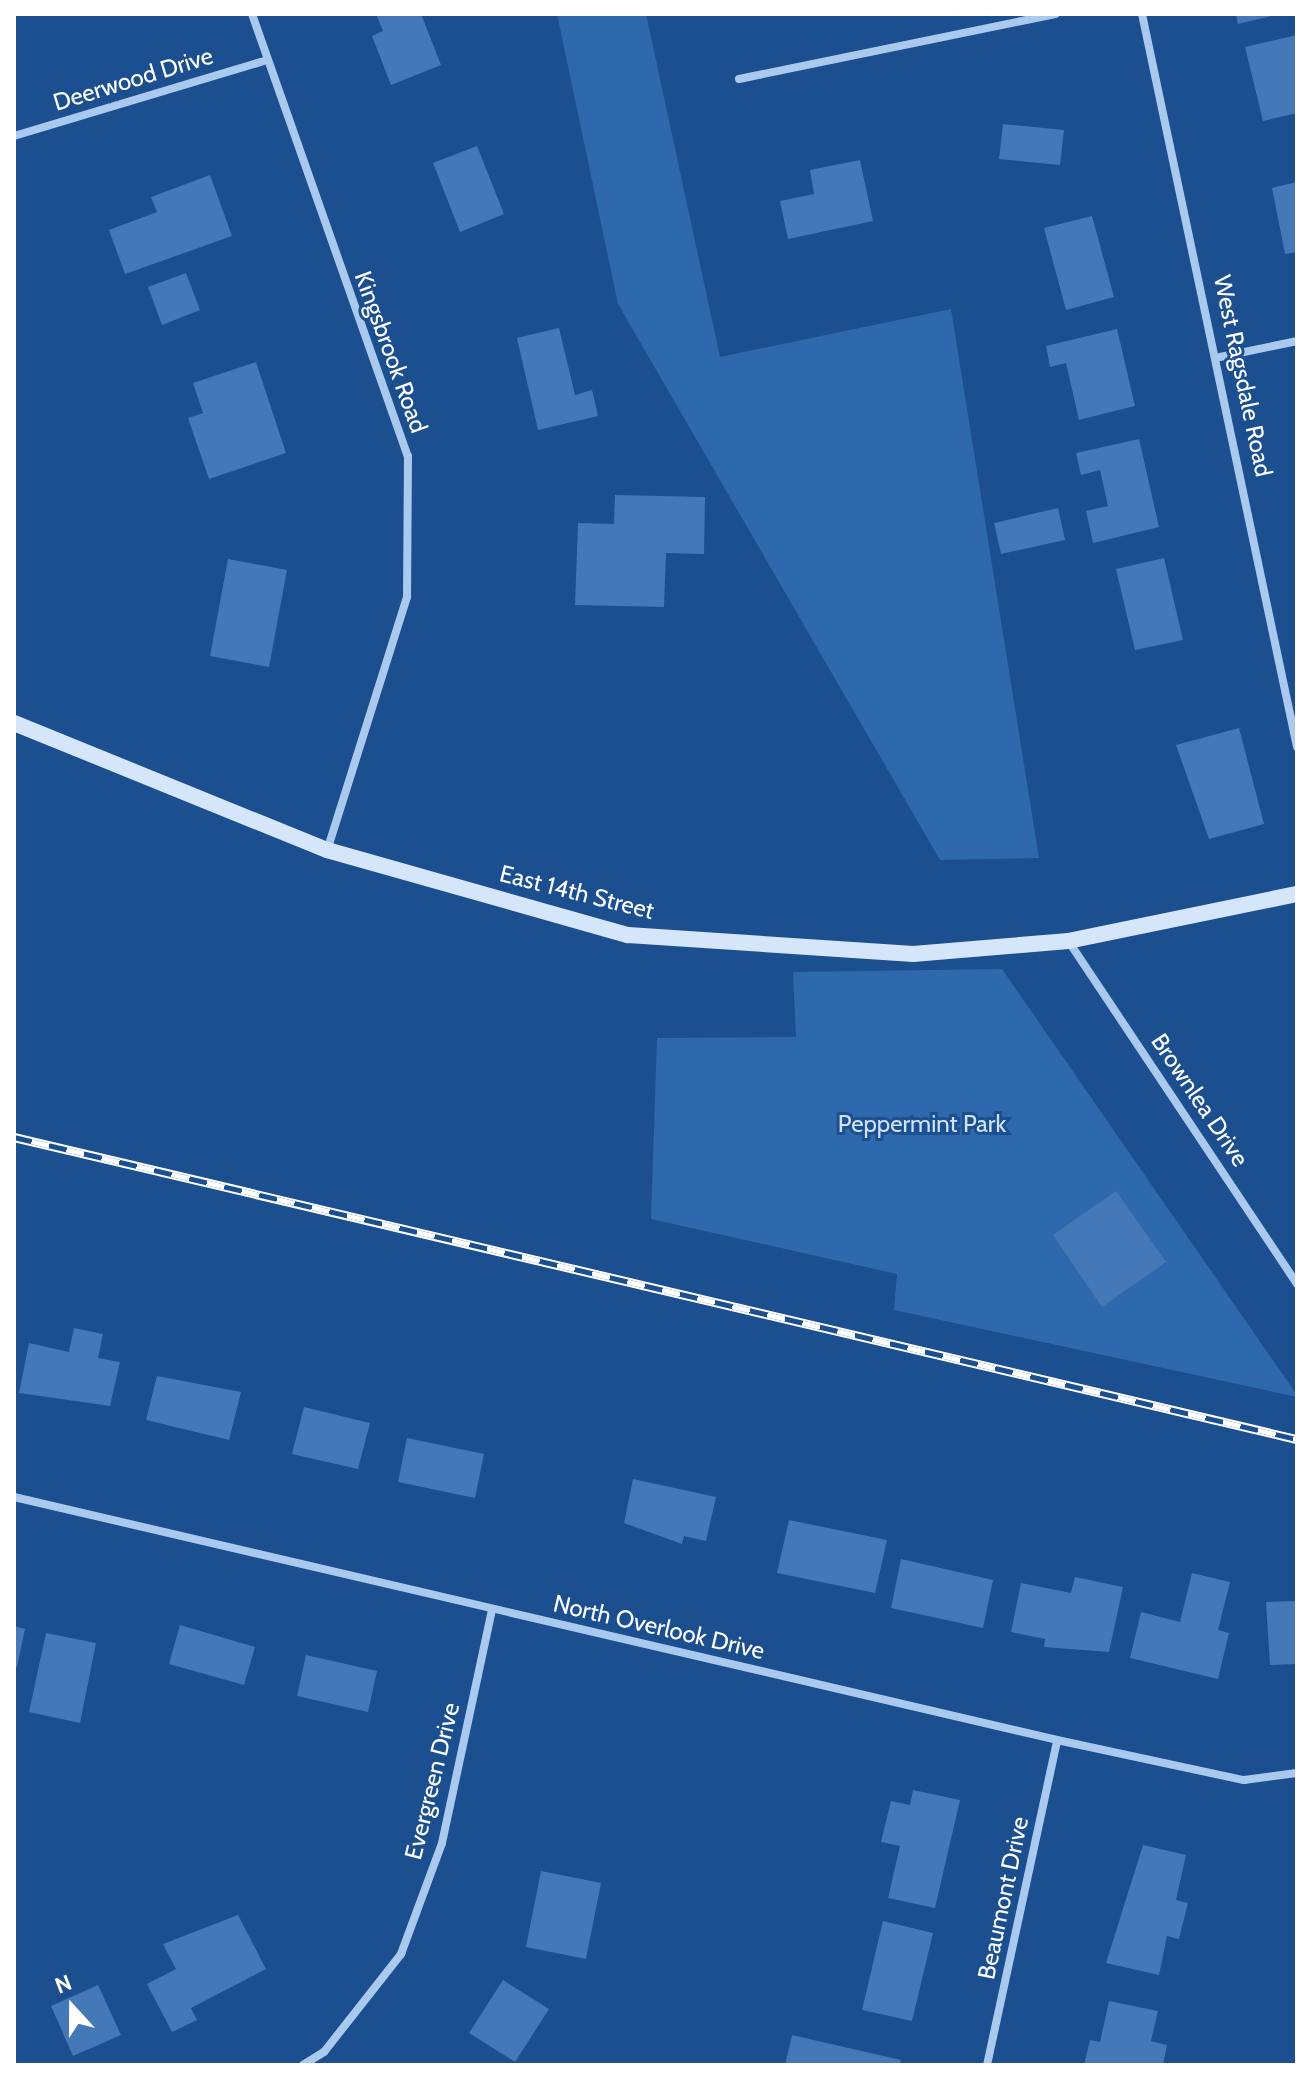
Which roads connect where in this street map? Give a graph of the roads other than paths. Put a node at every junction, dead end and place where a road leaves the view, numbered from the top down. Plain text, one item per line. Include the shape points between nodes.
1 (252, 14) edge
2 (1055, 14) edge
3 (1142, 14) edge
4 (264, 61) junction
5 (739, 79) dead end
6 (14, 136) edge
7 (1297, 341) edge
8 (1220, 357) junction
9 (14, 723) edge
10 (1297, 747) edge
11 (327, 850) junction
12 (1297, 894) edge
13 (1068, 941) junction
14 (1297, 1284) edge
15 (14, 1497) edge
16 (492, 1609) junction
17 (1057, 1740) junction
18 (1297, 1773) edge
19 (303, 2065) edge
20 (987, 2065) edge

1 - 4 street, Kingsbrook Road
2 - 5 street
3 - 8 street, West Ragsdale Road
4 - 6 street, Deerwood Drive
4 - 11 street, Kingsbrook Road via 408,456 407,597
7 - 8 street
8 - 10 street, West Ragsdale Road
9 - 11 street, East 14th Street
11 - 13 street, East 14th Street via 628,935 913,954
12 - 13 street, East 14th Street
13 - 14 street, Brownlea Drive
15 - 16 street, North Overlook Drive
16 - 17 street, North Overlook Drive
16 - 19 street, Evergreen Drive via 442,1843 401,1954 324,2052
17 - 18 street, North Overlook Drive via 1244,1780
17 - 20 street, Beaumont Drive

